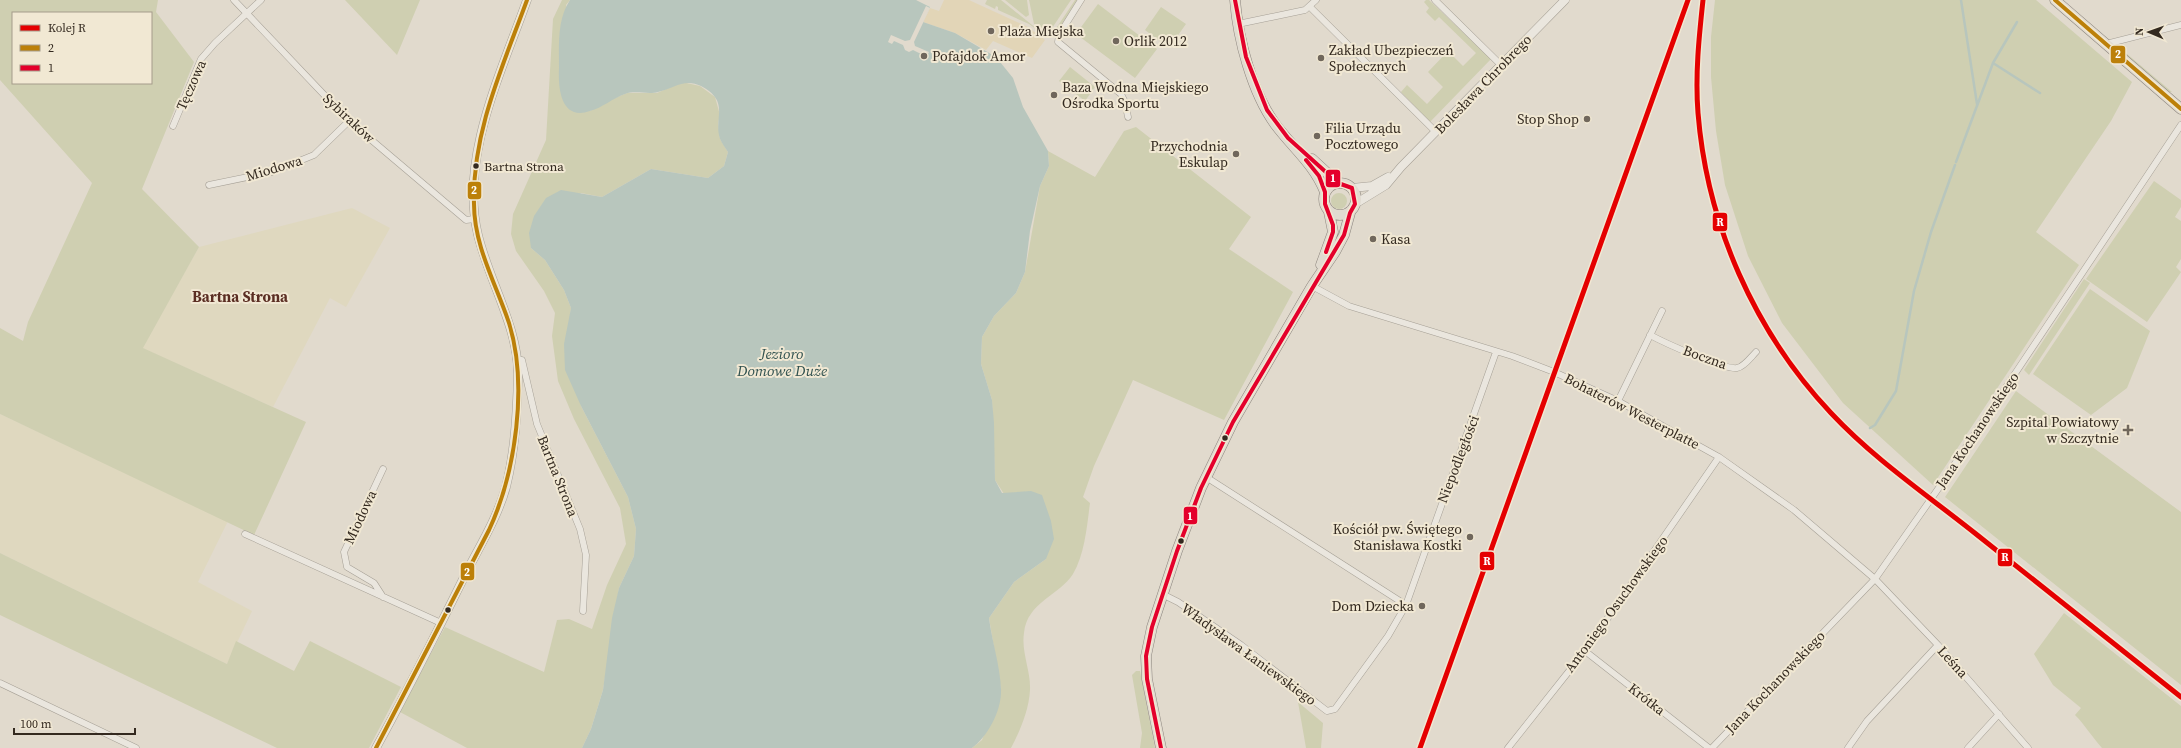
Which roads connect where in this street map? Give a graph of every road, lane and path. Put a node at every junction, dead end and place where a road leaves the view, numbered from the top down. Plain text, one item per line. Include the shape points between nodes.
1 (234, 0) edge
2 (261, 0) edge
3 (527, 0) edge
4 (1082, 0) edge
5 (1233, 0) edge
6 (1316, 0) edge
7 (1435, 0) edge
8 (1565, 0) edge
9 (2055, 0) edge
10 (1310, 7) junction
11 (247, 13) junction
12 (1238, 24) junction
13 (2181, 25) edge
14 (2106, 44) junction
15 (1501, 65) junction
16 (2181, 108) edge
17 (1128, 116) dead end
18 (349, 120) junction
19 (2181, 125) edge
20 (173, 126) dead end
21 (1436, 132) junction
22 (1288, 138) junction
23 (1401, 167) junction
24 (1338, 183) junction
25 (209, 185) dead end
26 (1352, 188) junction
27 (1325, 192) junction
28 (1355, 204) junction
29 (1329, 212) junction
30 (1350, 213) junction
31 (475, 219) junction
32 (1312, 286) junction
33 (1662, 311) dead end
34 (1650, 335) junction
35 (1496, 352) junction
36 (1756, 352) dead end
37 (518, 360) junction
38 (1618, 400) junction
39 (1719, 457) junction
40 (383, 469) dead end
41 (1206, 477) junction
42 (245, 534) dead end
43 (1874, 579) junction
44 (1162, 594) junction
45 (383, 597) junction
46 (1406, 605) junction
47 (583, 611) dead end
48 (441, 623) junction
49 (1938, 645) junction
50 (1585, 651) junction
51 (0, 683) edge
52 (1335, 709) joint
53 (1999, 714) junction
54 (136, 748) edge
55 (376, 748) edge
56 (1161, 748) edge
57 (1508, 748) edge
58 (1710, 748) edge
59 (1848, 748) edge
60 (1968, 748) edge
61 (2028, 748) edge

1 - 11 street, Sybiraków
2 - 11 street, Tęczowa
3 - 31 street, Bartna Strona via 506,52 482,131 475,177
4 - 17 street via 1059,36 1058,42 1121,94
5 - 12 main road
6 - 10 street
7 - 15 street
8 - 15 street, Bolesława Chrobrego
9 - 14 main road
10 - 12 street via 1298,12
10 - 21 street
11 - 18 street, Sybiraków
11 - 20 street, Tęczowa via 201,59
12 - 22 main road via 1260,96 1272,120
13 - 14 street
14 - 16 main road
15 - 21 street, Bolesława Chrobrego
18 - 25 street, Miodowa via 314,155 272,172
18 - 31 street, Sybiraków via 466,220
19 - 43 street, Jana Kochanowskiego via 1938,489
21 - 23 street, Bolesława Chrobrego
22 - 24 main road
22 - 27 main road via 1319,176
23 - 26 street, Bolesława Chrobrego via 1372,186
23 - 28 street, Bolesława Chrobrego via 1386,185
24 - 26 main road
24 - 27 main road via 1330,186
26 - 28 main road
27 - 29 main road via 1325,204
28 - 30 main road
29 - 30 main road via 1341,216
29 - 32 main road via 1333,232
30 - 32 main road via 1344,235
31 - 37 street, Bartna Strona
32 - 35 street, Bohaterów Westerplatte via 1349,306
32 - 41 main road via 1242,405
33 - 34 street
34 - 36 street, Boczna via 1733,368 1742,366
34 - 38 street
35 - 38 street, Bohaterów Westerplatte via 1554,372
35 - 46 street, Niepodległości
37 - 47 street, Bartna Strona via 522,360 537,424 580,529 586,554
37 - 48 street via 515,429 505,490
38 - 39 street, Bohaterów Westerplatte
39 - 43 street, Bohaterów Westerplatte via 1794,510
39 - 50 street, Antoniego Osuchowskiego
40 - 45 street, Miodowa via 344,552 347,567 374,583
41 - 44 main road
41 - 46 street
42 - 45 street
43 - 49 street, Leśna
43 - 58 street, Jana Kochanowskiego
44 - 52 street, Władysława Łaniewskiego via 1178,602 1242,646 1327,712
44 - 56 main road via 1151,632 1146,664
45 - 48 street
46 - 52 street, Niepodległości via 1388,636
48 - 55 street
49 - 53 street, Leśna
49 - 59 street via 1867,721
50 - 57 street, Antoniego Osuchowskiego
50 - 58 street, Krótka
51 - 54 street
53 - 60 street
53 - 61 street, Leśna

